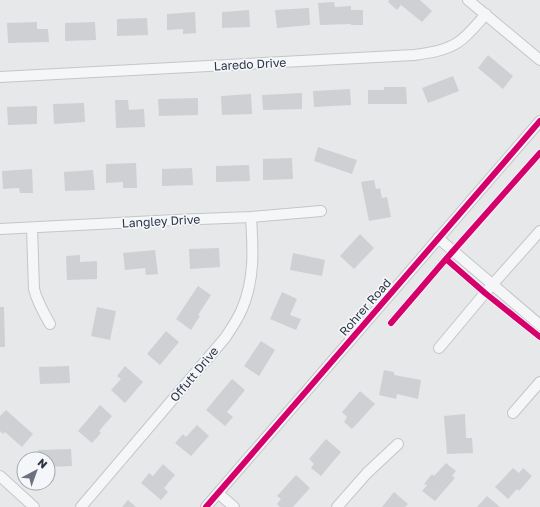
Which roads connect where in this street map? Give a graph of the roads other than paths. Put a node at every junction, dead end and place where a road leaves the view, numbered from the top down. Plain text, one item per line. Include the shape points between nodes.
1 (468, 0) edge
2 (486, 14) junction
3 (540, 60) edge
4 (0, 77) edge
5 (540, 121) edge
6 (321, 211) dead end
7 (251, 217) junction
8 (32, 228) junction
9 (0, 229) edge
10 (540, 231) edge
11 (438, 238) junction
12 (493, 284) junction
13 (50, 324) dead end
14 (540, 325) edge
15 (438, 348) dead end
16 (540, 382) edge
17 (512, 413) dead end
18 (398, 444) dead end
19 (0, 476) edge
20 (218, 493) junction
21 (34, 507) edge
22 (81, 507) edge
23 (206, 507) edge
24 (234, 507) edge
25 (337, 507) edge

1 - 2 street
2 - 3 street
2 - 4 street, Laredo Drive via 456,44 414,55
5 - 11 street, Rohrer Road
6 - 7 street, Langley Drive
7 - 8 street, Langley Drive
7 - 22 street, Offutt Drive via 252,274 235,323
8 - 9 street, Langley Drive
8 - 13 street via 34,289
10 - 12 street
11 - 12 street
11 - 20 street, Rohrer Road
12 - 14 street
12 - 15 street
16 - 17 street
18 - 25 street via 367,472
19 - 21 street
20 - 23 street, Rohrer Road
20 - 24 street

